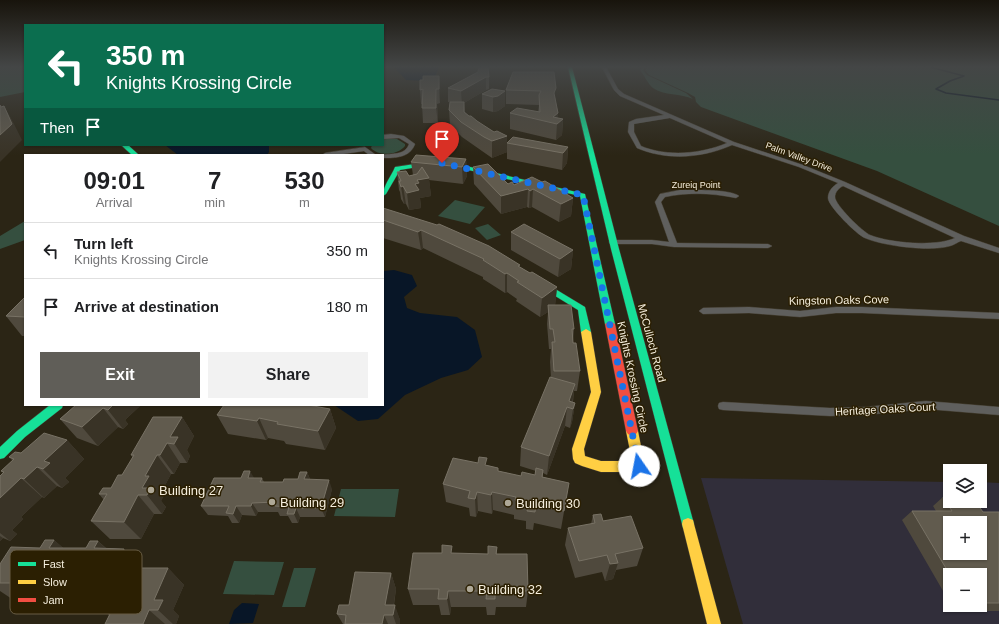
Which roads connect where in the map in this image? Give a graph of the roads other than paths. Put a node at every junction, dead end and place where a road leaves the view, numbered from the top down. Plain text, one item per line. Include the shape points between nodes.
1 (577, 96) edge
2 (627, 96) edge
3 (671, 116) junction
4 (384, 137) edge
5 (732, 143) junction
6 (125, 146) edge
7 (366, 147) edge
8 (135, 154) edge
9 (331, 154) edge
10 (384, 156) edge
11 (843, 183) junction
12 (384, 192) edge
13 (736, 196) dead end
14 (961, 238) junction
15 (614, 245) junction
16 (670, 245) junction
17 (768, 246) dead end
18 (999, 251) edge
19 (533, 278) edge
20 (703, 311) dead end
21 (999, 316) edge
22 (57, 406) edge
23 (723, 406) dead end
24 (999, 411) edge
25 (21, 434) junction
26 (0, 446) edge
27 (0, 454) edge
28 (714, 624) edge

1 - 15 street, McCulloch Road
2 - 3 street, Palm Valley Drive
3 - 5 street, Palm Valley Drive
3 - 5 street via 632,123 632,135 639,147 659,153 692,153 714,150
4 - 10 street via 403,137 412,144 404,153
5 - 11 street, Palm Valley Drive
6 - 8 street
7 - 9 street
11 - 14 street, Palm Valley Drive
11 - 14 street via 835,188 831,196 832,202 866,236 894,244 932,245 948,244
12 - 19 street, Knights Krossing Circle via 396,173 396,168 439,163 583,195 639,466 597,466 586,464 579,459 578,450 596,392 582,308
13 - 16 street, Zureiq Point via 720,193 662,195 658,202
14 - 18 street, Palm Valley Drive
15 - 16 street
15 - 28 street, McCulloch Road
16 - 17 street
20 - 21 street, Kingston Oaks Cove via 749,310 800,314 862,310
22 - 25 street
23 - 24 street, Heritage Oaks Court via 830,412 926,405
25 - 26 street
25 - 27 street

